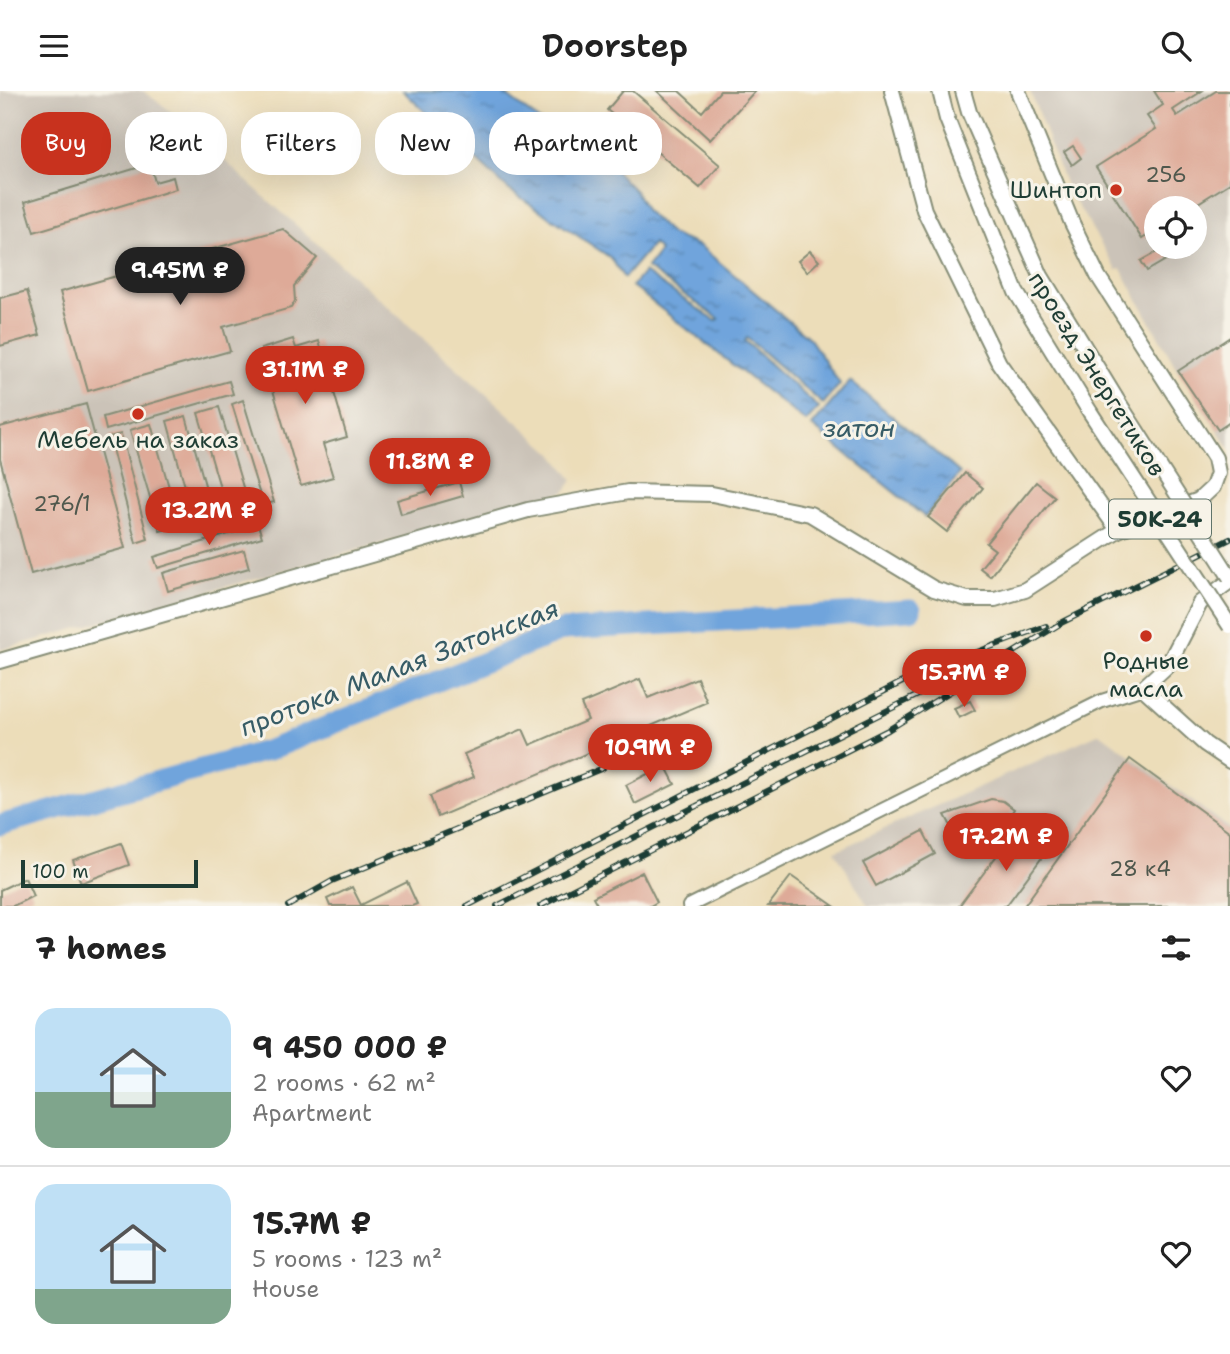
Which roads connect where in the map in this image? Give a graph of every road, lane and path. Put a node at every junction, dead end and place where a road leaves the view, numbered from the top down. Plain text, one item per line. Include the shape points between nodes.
1 (892, 91) edge
2 (940, 91) edge
3 (963, 91) edge
4 (1018, 91) edge
5 (1118, 530) junction
6 (1230, 579) edge
7 (1230, 626) edge
8 (0, 661) edge
9 (1143, 688) junction
10 (1230, 761) edge
11 (689, 906) edge

1 - 5 main road via 924,210 999,363
2 - 7 main road, проезд Энергетиков / 50К-24, bridge via 1016,292
3 - 6 main road, проезд Энергетиков / 50К-24, bridge via 968,112 1041,276
4 - 5 main road via 1098,275 1215,458 1218,473 1213,487 1199,501
5 - 8 main road via 1025,590 995,599 967,599 934,589 810,514 712,493 628,492 528,510
6 - 9 main road via 1200,603 1168,665
9 - 10 main road
9 - 11 street via 1102,701

